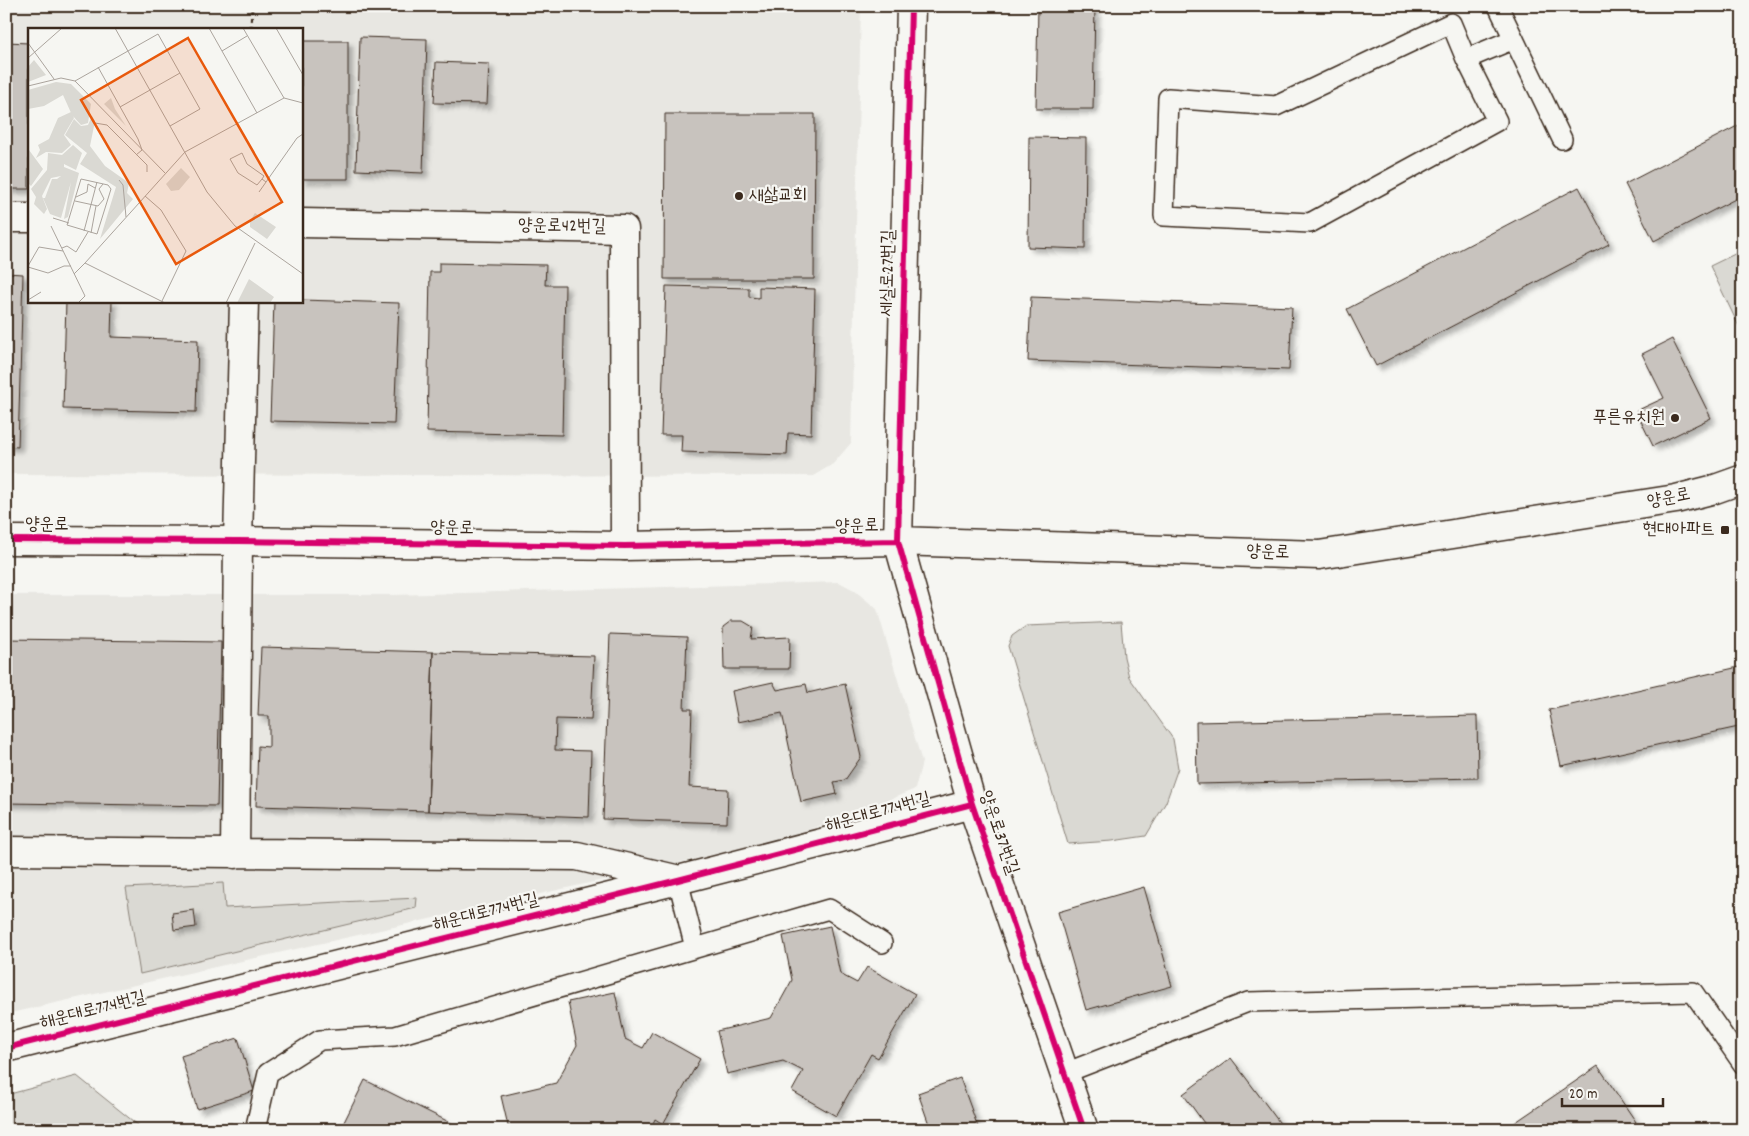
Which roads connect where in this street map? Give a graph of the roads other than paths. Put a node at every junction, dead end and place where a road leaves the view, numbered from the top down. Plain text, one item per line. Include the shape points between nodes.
1 (911, 6) edge
2 (1498, 6) edge
3 (1514, 39) junction
4 (1466, 59) junction
5 (1562, 139) dead end
6 (6, 218) edge
7 (28, 218) edge
8 (302, 223) edge
9 (244, 302) edge
10 (1743, 479) edge
11 (6, 540) edge
12 (238, 541) junction
13 (898, 541) junction
14 (625, 546) junction
15 (972, 804) junction
16 (6, 851) edge
17 (235, 854) junction
18 (678, 880) junction
19 (882, 943) dead end
20 (695, 948) junction
21 (6, 1048) edge
22 (1743, 1064) edge
23 (1065, 1073) junction
24 (255, 1130) edge
25 (1084, 1130) edge

1 - 13 street, 세실로27번길
2 - 3 lane
3 - 4 lane
3 - 5 lane
4 - 4 lane via 1451,23 1276,106 1168,98 1164,216 1310,222 1497,121
6 - 7 street
8 - 14 street, 양운로42번길 via 624,229
9 - 12 street
10 - 13 street, 양운로 via 1676,499 1319,555
11 - 12 street, 양운로
12 - 14 street, 양운로
12 - 17 street
13 - 14 street, 양운로
13 - 15 street, 양운로37번길
15 - 18 street, 해운대로774번길
15 - 23 street, 양운로37번길
16 - 17 street
17 - 18 street via 577,856
18 - 20 lane
18 - 21 street, 해운대로774번길
19 - 20 lane via 829,909
20 - 24 lane via 395,1036 320,1040 268,1073
22 - 23 lane via 1693,992 1248,1002
23 - 25 street, 양운로37번길

